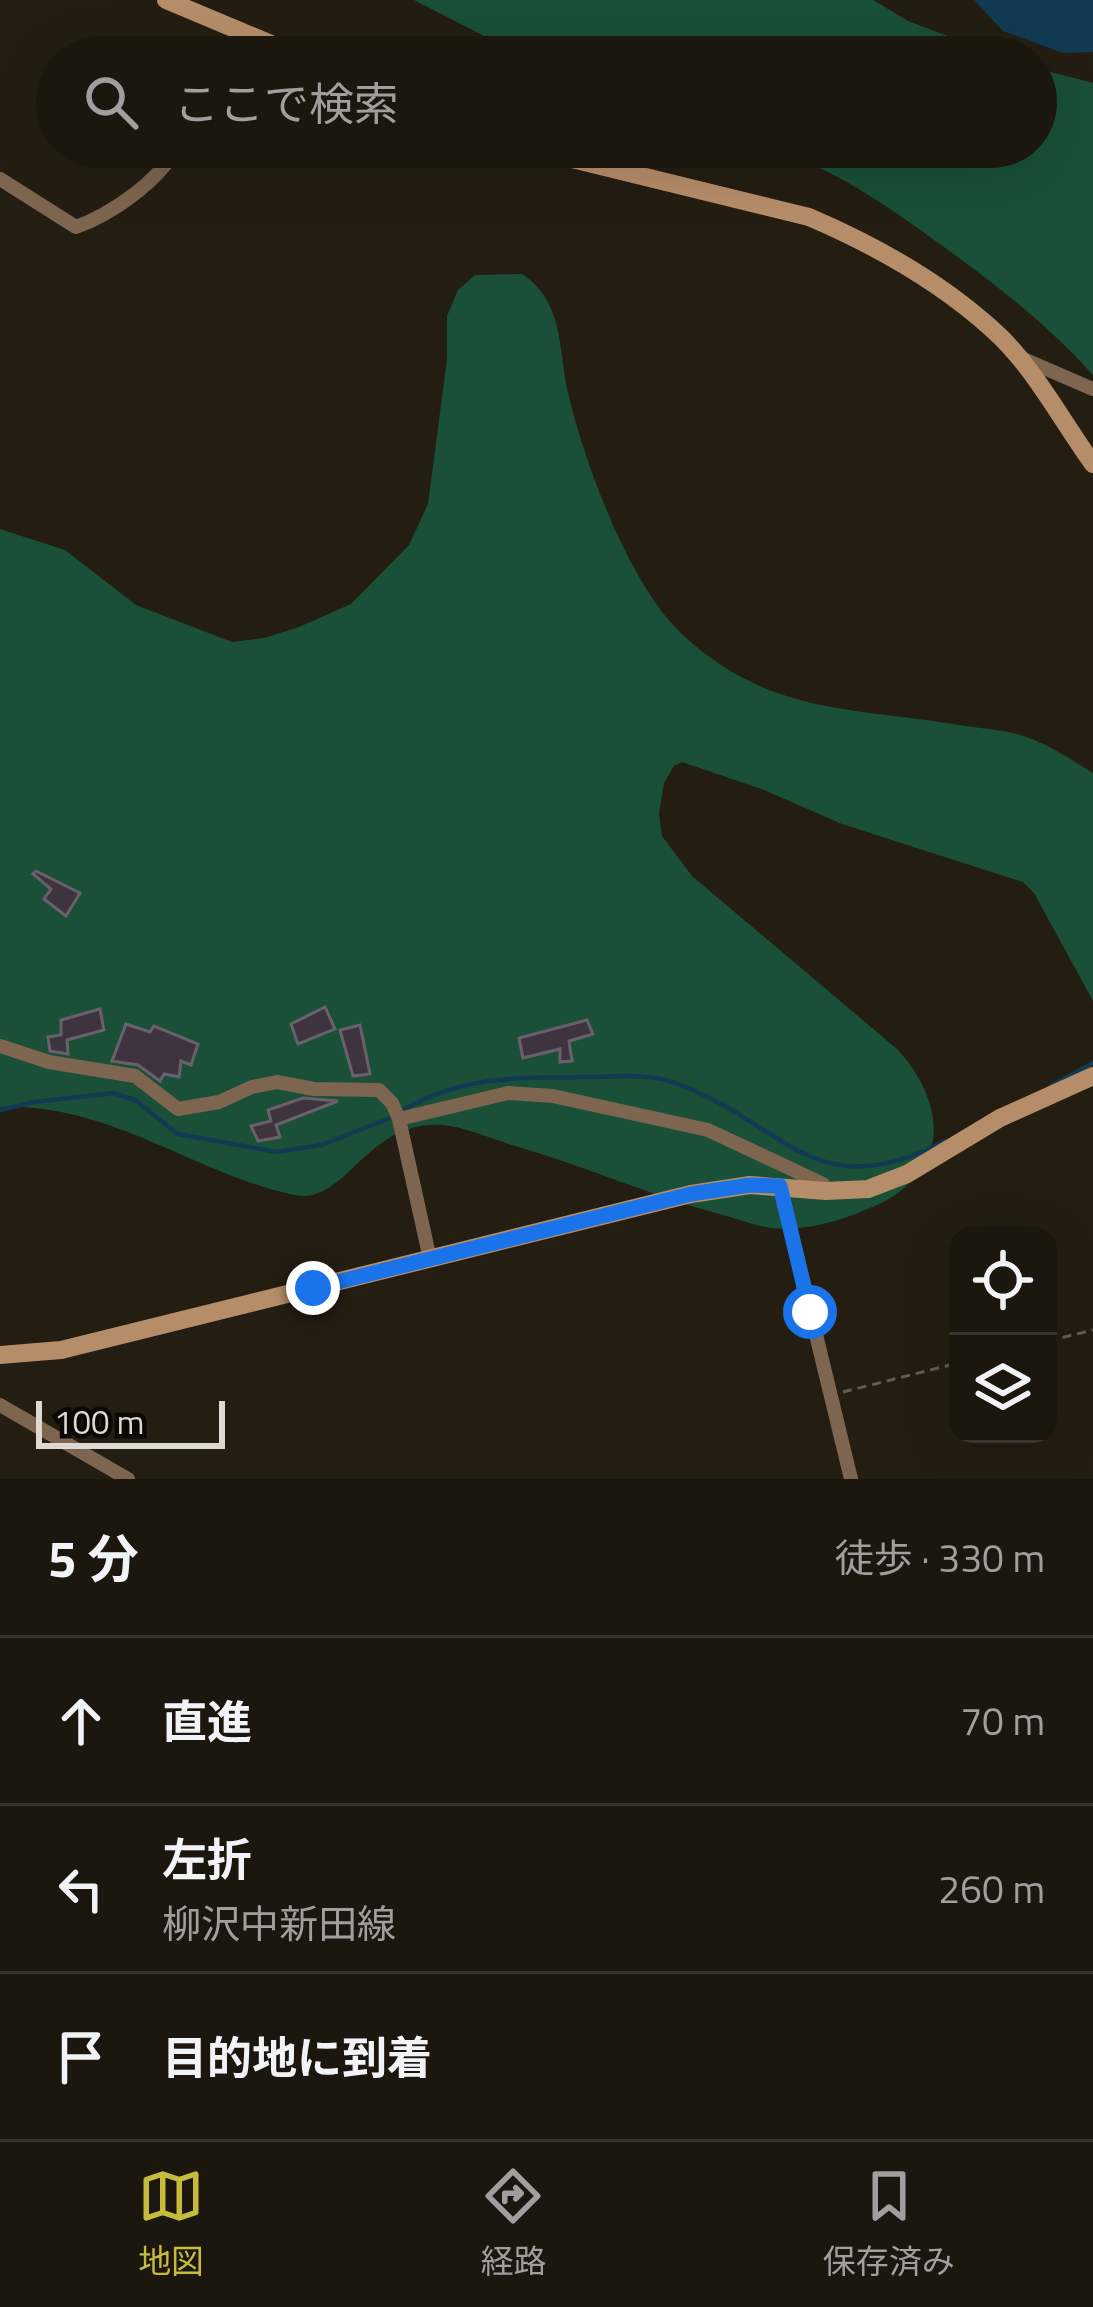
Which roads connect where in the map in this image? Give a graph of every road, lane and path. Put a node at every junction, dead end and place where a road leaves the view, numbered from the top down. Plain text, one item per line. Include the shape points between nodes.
1 (166, 0) edge
2 (240, 31) junction
3 (237, 36) edge
4 (252, 36) edge
5 (161, 168) edge
6 (610, 168) edge
7 (0, 179) edge
8 (1017, 356) junction
9 (1093, 389) edge
10 (1093, 464) edge
11 (0, 1046) edge
12 (1093, 1076) edge
13 (399, 1119) junction
14 (780, 1186) junction
15 (826, 1191) junction
16 (430, 1259) junction
17 (1093, 1330) edge
18 (1057, 1339) edge
19 (0, 1355) edge
20 (949, 1366) edge
21 (830, 1395) junction
22 (0, 1405) edge
23 (128, 1479) edge
24 (851, 1479) edge

1 - 2 main road
2 - 3 street
2 - 4 main road
5 - 7 street via 117,206 76,227
6 - 8 main road via 809,217 853,236 992,328
8 - 9 street
8 - 10 main road
11 - 13 street via 135,1076 178,1109 277,1082 374,1088
12 - 15 main road via 1000,1118 907,1174 868,1189
13 - 15 street via 508,1094 553,1096 708,1130
13 - 16 street
14 - 15 main road
14 - 16 main road via 691,1194
14 - 21 street
16 - 19 main road via 61,1350
17 - 18 path
20 - 21 path
21 - 24 street
22 - 23 street

